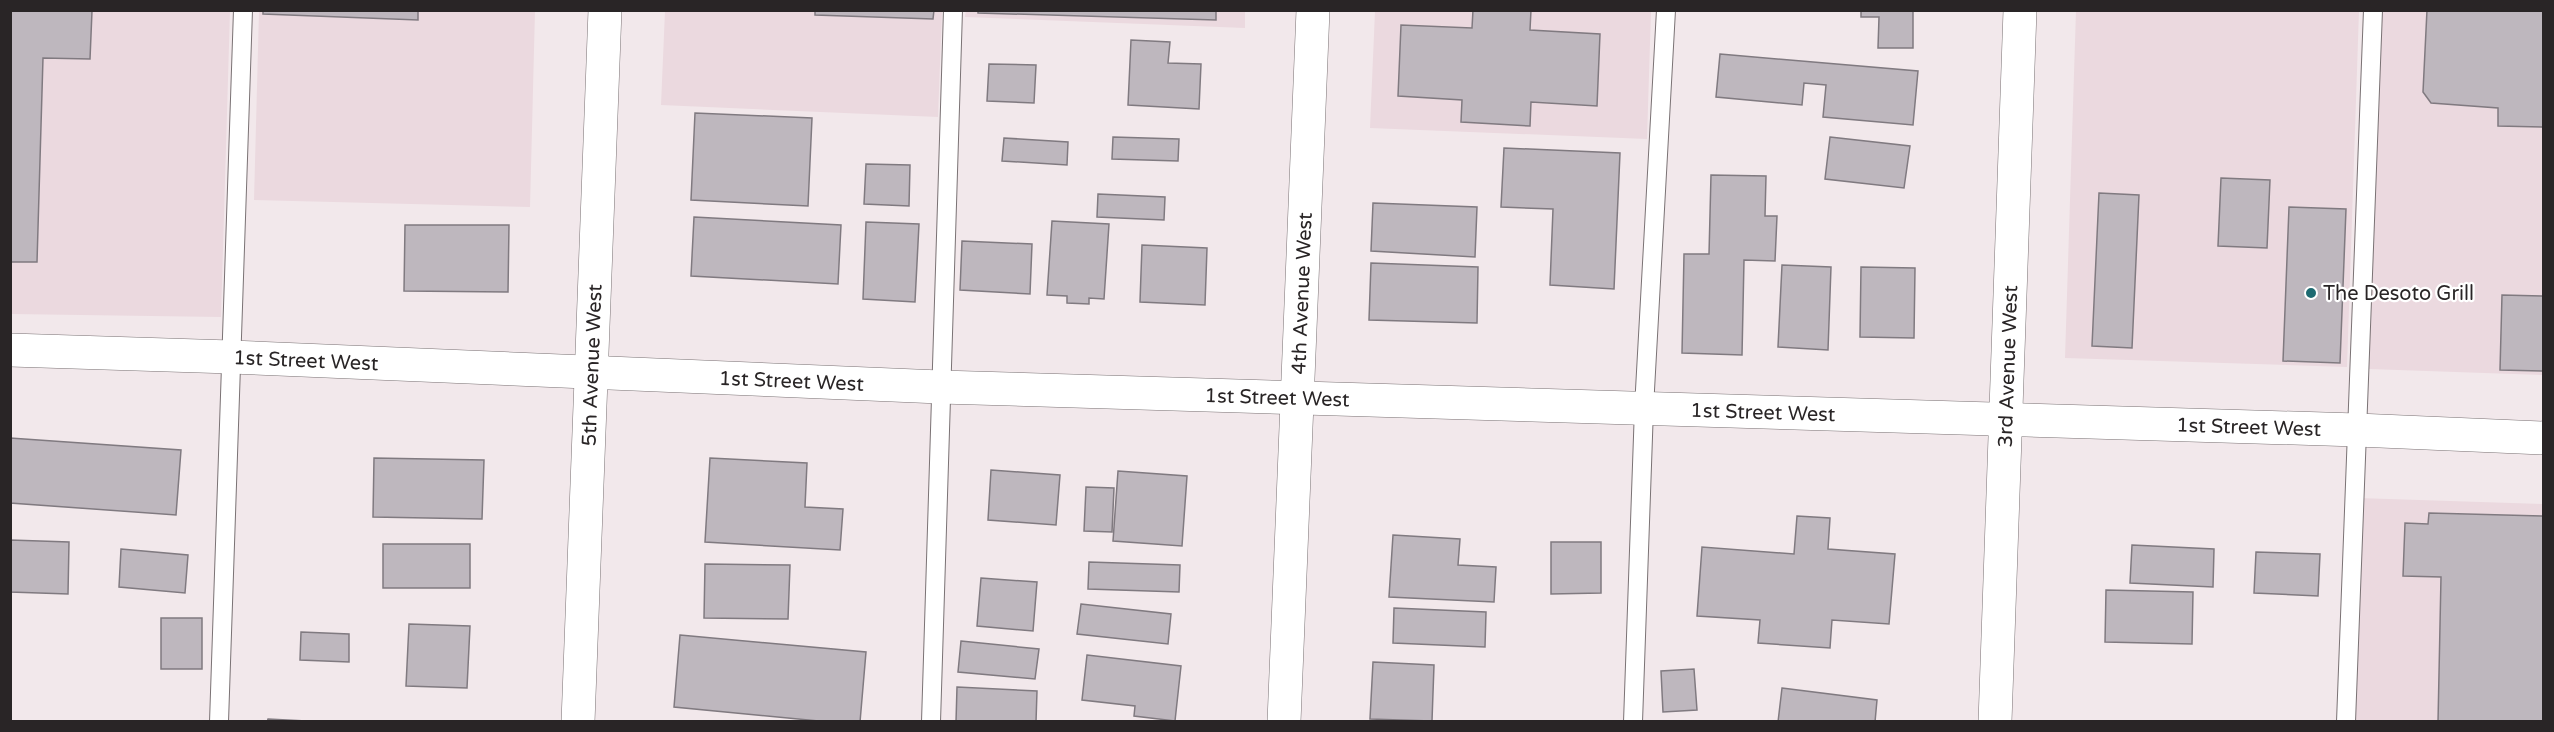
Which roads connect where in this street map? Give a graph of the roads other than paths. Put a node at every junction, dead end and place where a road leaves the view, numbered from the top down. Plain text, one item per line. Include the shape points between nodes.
1 (243, 10) edge
2 (605, 10) edge
3 (953, 10) edge
4 (1313, 10) edge
5 (1666, 10) edge
6 (2020, 10) edge
7 (2373, 10) edge
8 (10, 350) edge
9 (231, 357) junction
10 (592, 373) junction
11 (940, 387) junction
12 (1297, 399) junction
13 (1644, 408) junction
14 (2006, 419) junction
15 (2357, 430) junction
16 (2544, 438) edge
17 (219, 722) edge
18 (578, 722) edge
19 (931, 722) edge
20 (1284, 722) edge
21 (1633, 722) edge
22 (1995, 722) edge
23 (2346, 722) edge

1 - 9 lane
2 - 10 street, 5th Avenue West
3 - 11 lane
4 - 12 street, 4th Avenue West
5 - 13 lane
6 - 14 street, 3rd Avenue West
7 - 15 lane
8 - 9 street, 1st Street West
9 - 10 street, 1st Street West
9 - 17 lane
10 - 11 street, 1st Street West
10 - 18 street, 5th Avenue West
11 - 12 street, 1st Street West
11 - 19 lane
12 - 13 street, 1st Street West
12 - 20 street, 4th Avenue West
13 - 14 street, 1st Street West
13 - 21 lane
14 - 15 street, 1st Street West
14 - 22 street, 3rd Avenue West
15 - 16 street, 1st Street West
15 - 23 lane

